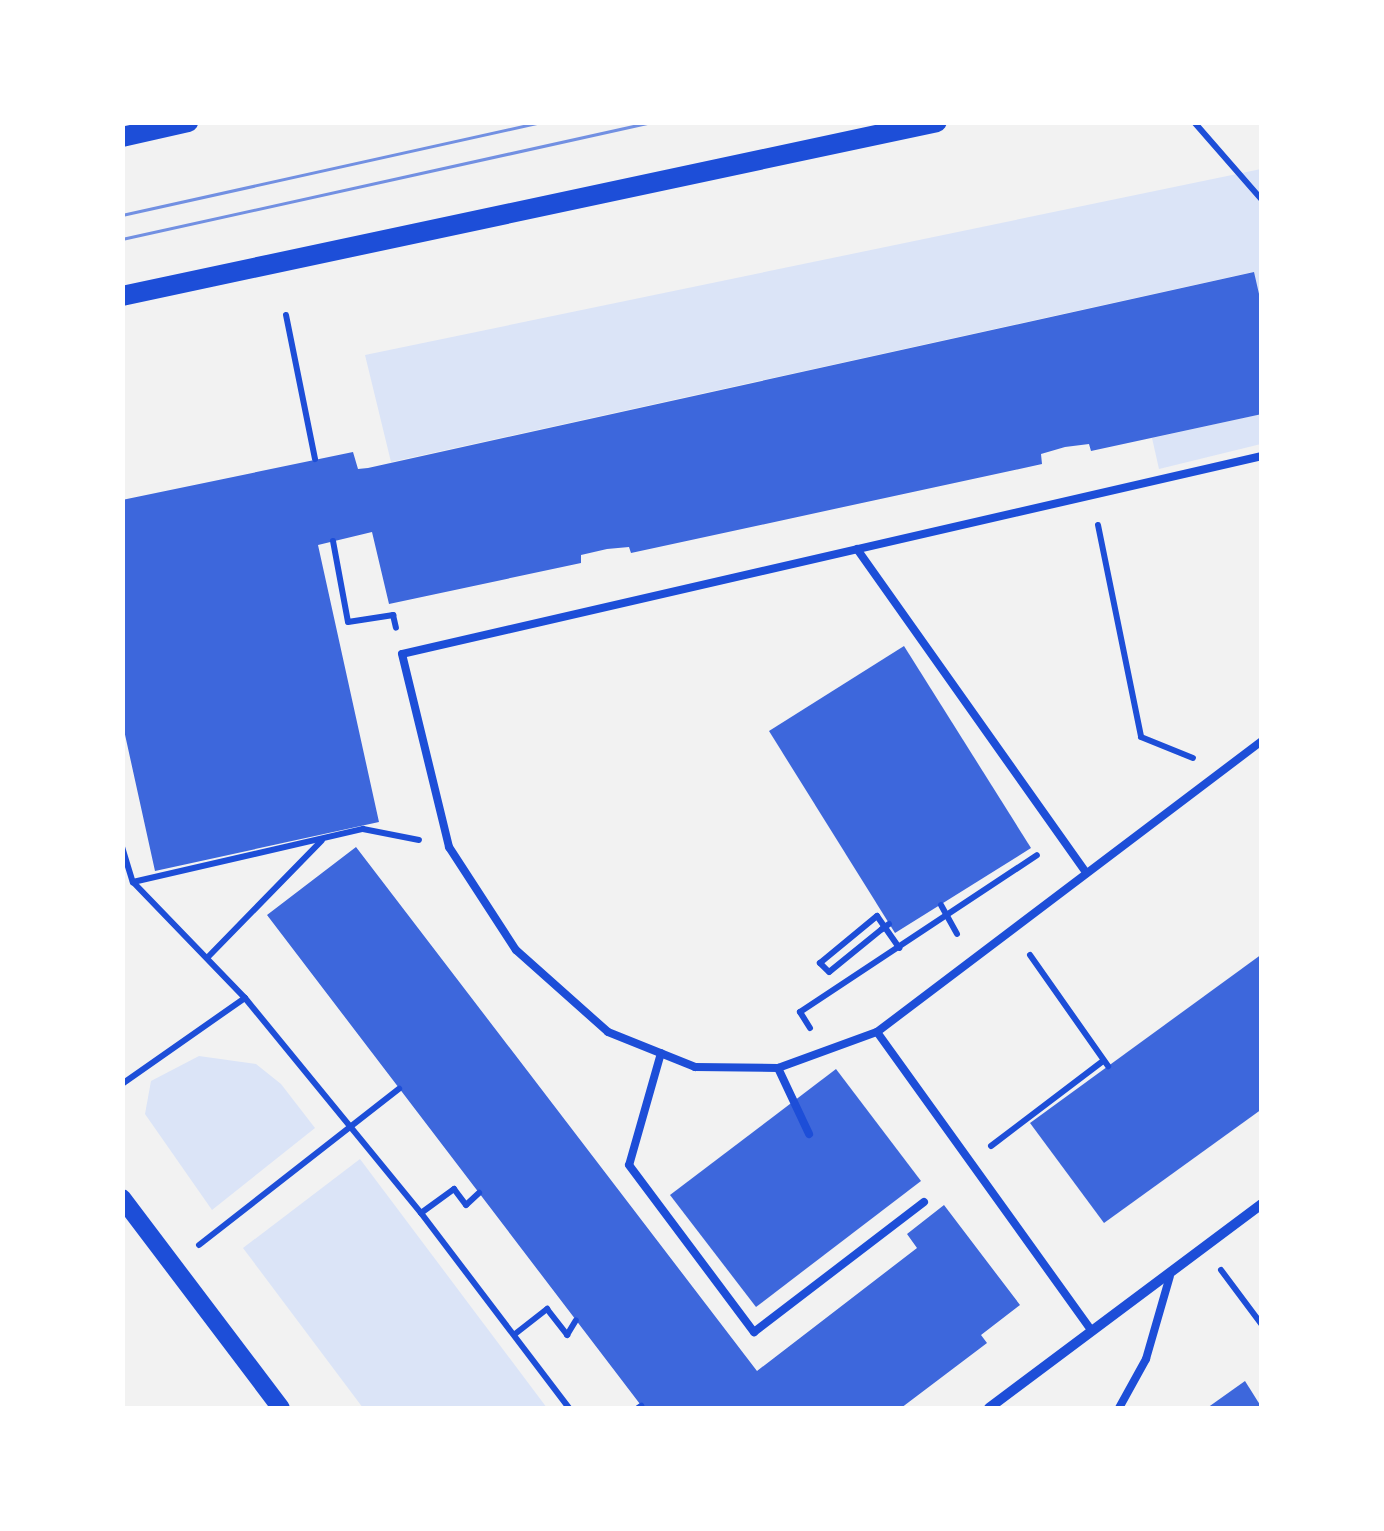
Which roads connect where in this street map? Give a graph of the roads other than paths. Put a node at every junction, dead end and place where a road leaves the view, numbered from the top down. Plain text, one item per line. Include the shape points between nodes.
1 (188, 122) edge
2 (937, 122) edge
3 (122, 137) edge
4 (122, 296) edge
5 (1262, 456) edge
6 (857, 548) junction
7 (1262, 741) edge
8 (1086, 873) junction
9 (877, 1032) junction
10 (661, 1053) junction
11 (778, 1068) junction
12 (809, 1134) dead end
13 (122, 1198) edge
14 (924, 1202) dead end
15 (1262, 1204) edge
16 (1170, 1276) junction
17 (1092, 1331) junction
18 (282, 1408) edge
19 (989, 1408) edge
20 (1120, 1408) edge

1 - 3 main road
2 - 4 main road
5 - 6 lane
6 - 8 lane
6 - 10 lane via 402,654 450,846 516,950 608,1032
7 - 8 lane
8 - 9 lane
9 - 11 lane
9 - 17 lane
10 - 11 lane via 695,1067
10 - 14 lane via 629,1164 754,1332
11 - 12 lane
13 - 18 street
15 - 16 street
16 - 17 street
16 - 20 lane via 1146,1359
17 - 19 street

